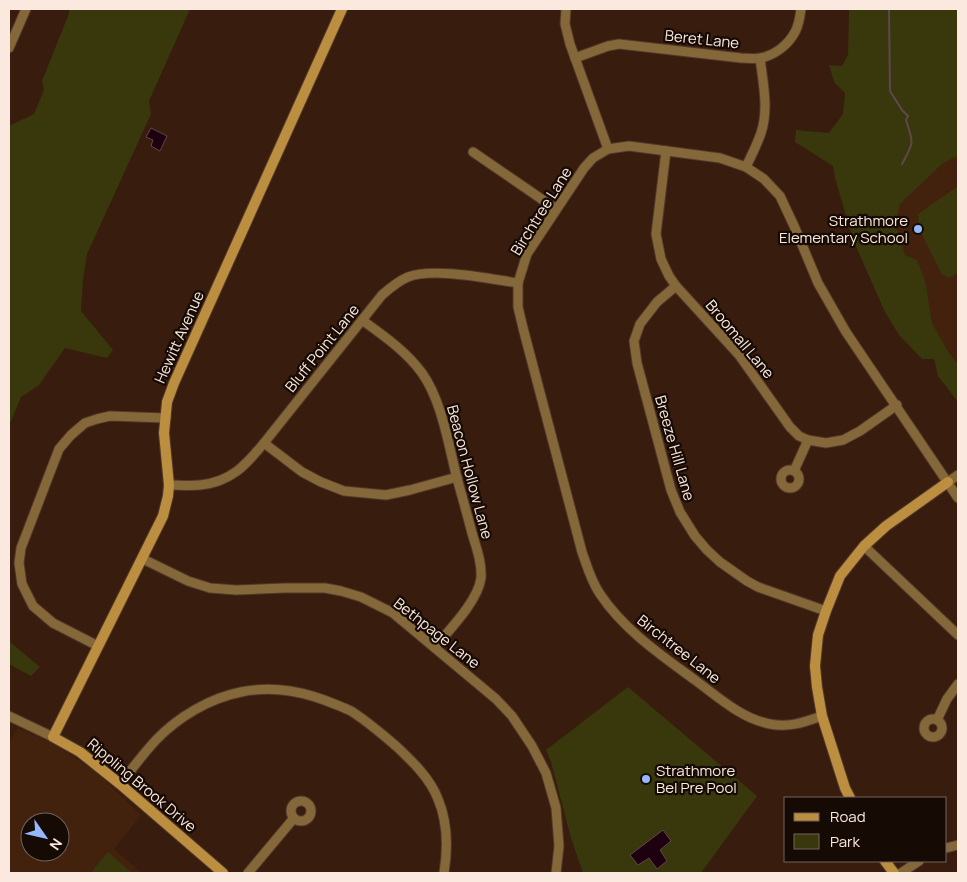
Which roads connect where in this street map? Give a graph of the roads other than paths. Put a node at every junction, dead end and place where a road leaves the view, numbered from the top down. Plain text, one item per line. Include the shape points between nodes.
1 (26, 9) edge
2 (342, 9) edge
3 (566, 9) edge
4 (801, 9) edge
5 (9, 48) edge
6 (575, 58) junction
7 (760, 58) junction
8 (608, 149) junction
9 (666, 151) junction
10 (472, 152) dead end
11 (746, 166) junction
12 (556, 209) junction
13 (518, 283) junction
14 (676, 286) junction
15 (362, 320) junction
16 (897, 405) junction
17 (166, 418) junction
18 (808, 440) junction
19 (264, 443) junction
20 (794, 470) dead end
21 (958, 475) edge
22 (456, 477) junction
23 (948, 482) junction
24 (169, 485) junction
25 (958, 498) edge
26 (864, 546) junction
27 (142, 559) junction
28 (826, 611) junction
29 (958, 635) edge
30 (98, 646) junction
31 (435, 647) junction
32 (958, 684) edge
33 (9, 716) edge
34 (822, 716) junction
35 (937, 720) dead end
36 (53, 736) junction
37 (120, 784) junction
38 (850, 797) edge
39 (294, 818) dead end
40 (886, 862) edge
41 (918, 862) edge
42 (223, 873) edge
43 (248, 873) edge
44 (444, 873) edge
45 (556, 873) edge
46 (894, 873) edge
47 (901, 873) edge

1 - 5 street
2 - 17 street, Hewitt Avenue via 174,383 167,402
3 - 6 street via 565,24
4 - 7 street, Beret Lane via 795,32 784,47
6 - 7 street, Beret Lane via 619,44
6 - 8 street
7 - 11 street via 764,116 761,134
8 - 9 street via 629,146
8 - 12 street, Birchtree Lane via 584,168
9 - 11 street via 720,158
9 - 14 street, Broomall Lane via 656,234 661,259
10 - 12 street
11 - 16 street via 780,196 818,283 846,332
12 - 13 street, Birchtree Lane via 527,254
13 - 15 street, Bluff Point Lane via 444,273 409,276 382,295
13 - 34 street, Birchtree Lane via 518,307 525,338 582,552 599,593 619,618 647,644 750,719 782,726
14 - 18 street, Broomall Lane via 739,355 790,427
14 - 28 street, Breeze Hill Lane via 657,302 640,324 634,341 637,363 680,512 707,550 747,581
15 - 19 street, Bluff Point Lane
15 - 22 street, Beacon Hollow Lane via 394,344 422,374 439,409
16 - 18 street via 843,440 826,443
16 - 23 street
17 - 24 street, Hewitt Avenue via 164,433
17 - 30 street via 110,416 85,423 71,435 59,449 21,548 22,584 33,606 53,623
18 - 20 street
19 - 22 street via 302,472 344,491 386,495
19 - 24 street, Bluff Point Lane via 237,472 220,480 201,485
21 - 23 street
22 - 31 street, Beacon Hollow Lane via 480,558 481,578 471,603
23 - 25 street
23 - 26 street via 886,526
24 - 27 street, Hewitt Avenue via 163,516
26 - 28 street via 840,576
26 - 29 street
27 - 30 street, Hewitt Avenue
27 - 31 street, Bethpage Lane via 210,588 325,588 348,593 393,613
28 - 34 street via 818,635 815,666
30 - 36 street, Hewitt Avenue
31 - 45 street, Bethpage Lane via 496,699 532,746 546,773 556,808 559,846
32 - 35 street
33 - 36 street, Rippling Brook Drive
34 - 38 street
36 - 37 street, Rippling Brook Drive via 80,752
37 - 42 street, Rippling Brook Drive
37 - 44 street via 156,740 198,708 240,692 305,693 351,711 407,756 426,777 438,797 444,817 447,839
39 - 43 street
40 - 46 street
41 - 47 street

